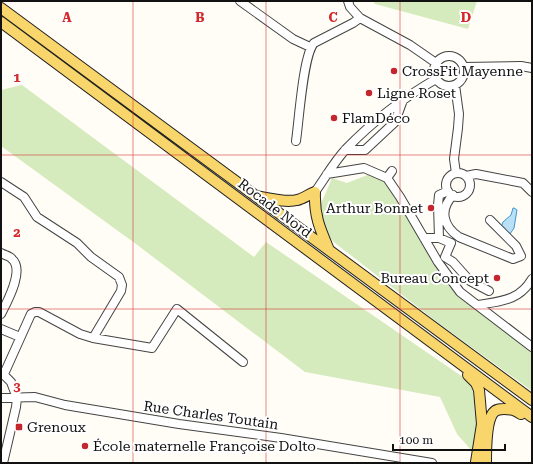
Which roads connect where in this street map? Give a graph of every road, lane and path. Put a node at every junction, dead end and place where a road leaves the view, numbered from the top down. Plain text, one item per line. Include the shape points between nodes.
1 (240, 1) edge
2 (348, 1) edge
3 (1, 8) edge
4 (360, 18) junction
5 (1, 22) edge
6 (310, 47) junction
7 (436, 63) junction
8 (464, 67) junction
9 (532, 68) edge
10 (436, 79) junction
11 (455, 85) junction
12 (403, 100) junction
13 (296, 141) dead end
14 (345, 150) junction
15 (392, 170) dead end
16 (456, 173) junction
17 (327, 174) junction
18 (466, 176) junction
19 (387, 178) junction
20 (1, 182) edge
21 (315, 192) junction
22 (532, 192) edge
23 (451, 193) junction
24 (252, 195) junction
25 (490, 220) dead end
26 (424, 238) junction
27 (439, 238) junction
28 (329, 250) junction
29 (1, 253) edge
30 (532, 279) edge
31 (470, 280) junction
32 (489, 291) dead end
33 (460, 292) junction
34 (478, 305) junction
35 (1, 314) edge
36 (1, 329) edge
37 (20, 337) junction
38 (93, 338) junction
39 (532, 347) edge
40 (455, 360) junction
41 (242, 362) dead end
42 (2, 373) edge
43 (1, 398) edge
44 (17, 398) junction
45 (532, 400) edge
46 (532, 417) edge
47 (532, 422) edge
48 (481, 462) edge
49 (3, 463) edge
50 (432, 463) edge

1 - 6 street via 293,39
2 - 4 street
3 - 24 main road, Rocade Nord
4 - 6 street
4 - 7 street via 410,45
5 - 40 main road, Rocade Nord
6 - 13 street
7 - 8 street via 448,56 458,59
7 - 10 street
8 - 9 street
8 - 11 street via 463,76
10 - 11 street via 444,85
10 - 12 street
11 - 16 street via 458,114 454,159
12 - 14 street via 390,108
12 - 14 street via 395,122 365,150
14 - 17 street
15 - 19 street
16 - 18 street
16 - 23 street via 448,180
17 - 19 street via 364,168
17 - 21 street
18 - 22 street via 476,174 523,182
18 - 23 street via 470,183 469,190 460,196
19 - 26 street
20 - 38 street via 24,197 38,218 77,243 91,257 119,277 120,291
21 - 24 main road via 298,200
21 - 28 main road via 314,208
23 - 25 street via 444,209 446,225 452,232 513,259 521,256 516,246
23 - 27 street via 439,195
24 - 28 main road, Rocade Nord
26 - 27 street
26 - 33 street
27 - 31 street via 451,243 445,257
28 - 45 main road, Rocade Nord
29 - 35 street via 12,258 18,274
30 - 34 street via 515,297 501,305
31 - 32 street
31 - 33 street
33 - 34 street
34 - 39 street
36 - 37 street
37 - 38 street via 31,314 39,312 80,334
37 - 42 street
38 - 41 street via 152,348 177,309
40 - 46 main road, Rocade Nord
40 - 48 main road via 476,383 479,390 482,424
42 - 44 street via 11,382
43 - 44 street, Rue Charles Toutain
44 - 49 street
44 - 50 street, Rue Charles Toutain via 35,398 65,406
47 - 48 main road via 514,409 494,411 490,417

